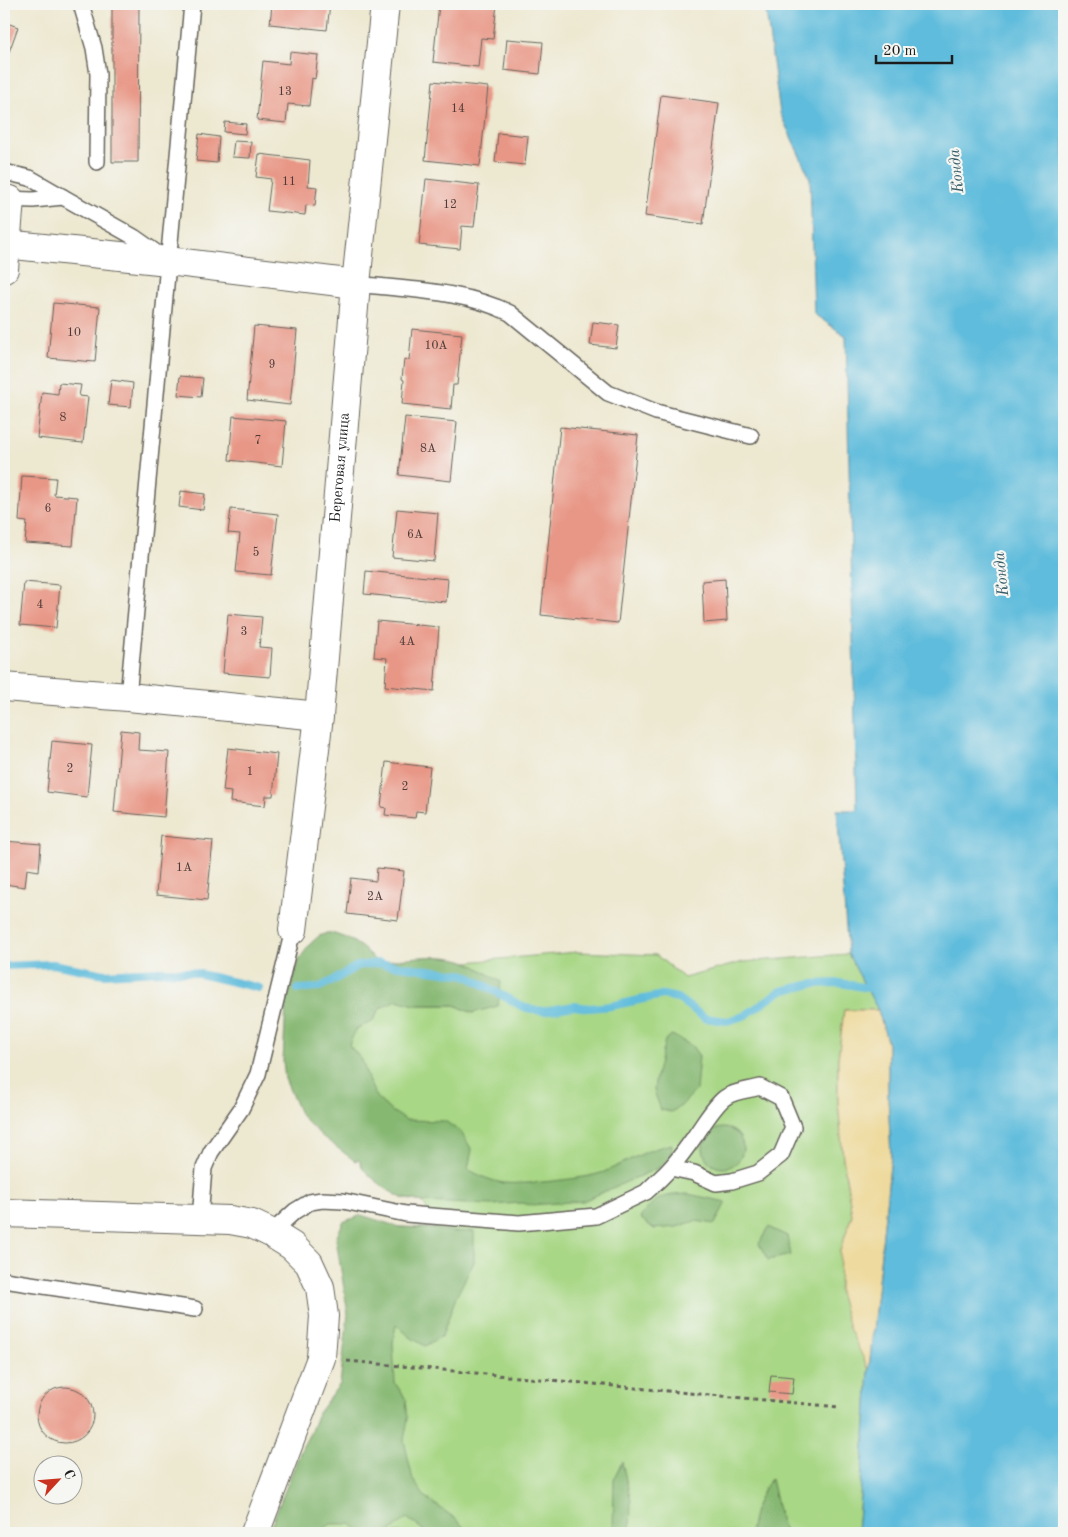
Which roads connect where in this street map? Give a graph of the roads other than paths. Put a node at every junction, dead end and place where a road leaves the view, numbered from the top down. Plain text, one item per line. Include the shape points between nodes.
1 (81, 4) edge
2 (192, 4) edge
3 (384, 4) edge
4 (97, 162) dead end
5 (4, 172) edge
6 (63, 197) junction
7 (7, 199) edge
8 (4, 257) edge
9 (168, 261) junction
10 (356, 284) junction
11 (751, 436) dead end
12 (4, 687) edge
13 (128, 696) junction
14 (318, 716) junction
15 (293, 930) joint
16 (671, 1168) junction
17 (4, 1213) edge
18 (200, 1220) junction
19 (271, 1233) junction
20 (4, 1280) edge
21 (195, 1308) dead end
22 (255, 1533) edge

1 - 4 lane via 98,74
2 - 9 lane
3 - 10 street, Береговая улица
5 - 6 lane via 30,178
6 - 7 lane
6 - 9 lane via 134,237
7 - 8 street
8 - 9 street
9 - 10 street
9 - 13 lane
10 - 11 lane via 462,296 491,303 510,312 608,393 656,412
10 - 14 street, Береговая улица
12 - 13 street
13 - 14 street
14 - 15 street, Береговая улица
15 - 18 lane via 258,1074 241,1109 210,1152 204,1168
16 - 16 lane via 694,1173 716,1183 758,1173 781,1155 793,1127 781,1098 760,1087 726,1096
16 - 19 lane via 646,1192 596,1216 519,1223 406,1214 322,1200 310,1202 295,1211
17 - 18 street
18 - 19 street via 252,1224
19 - 22 street via 292,1246 309,1263 320,1287 324,1316 321,1358
20 - 21 lane

